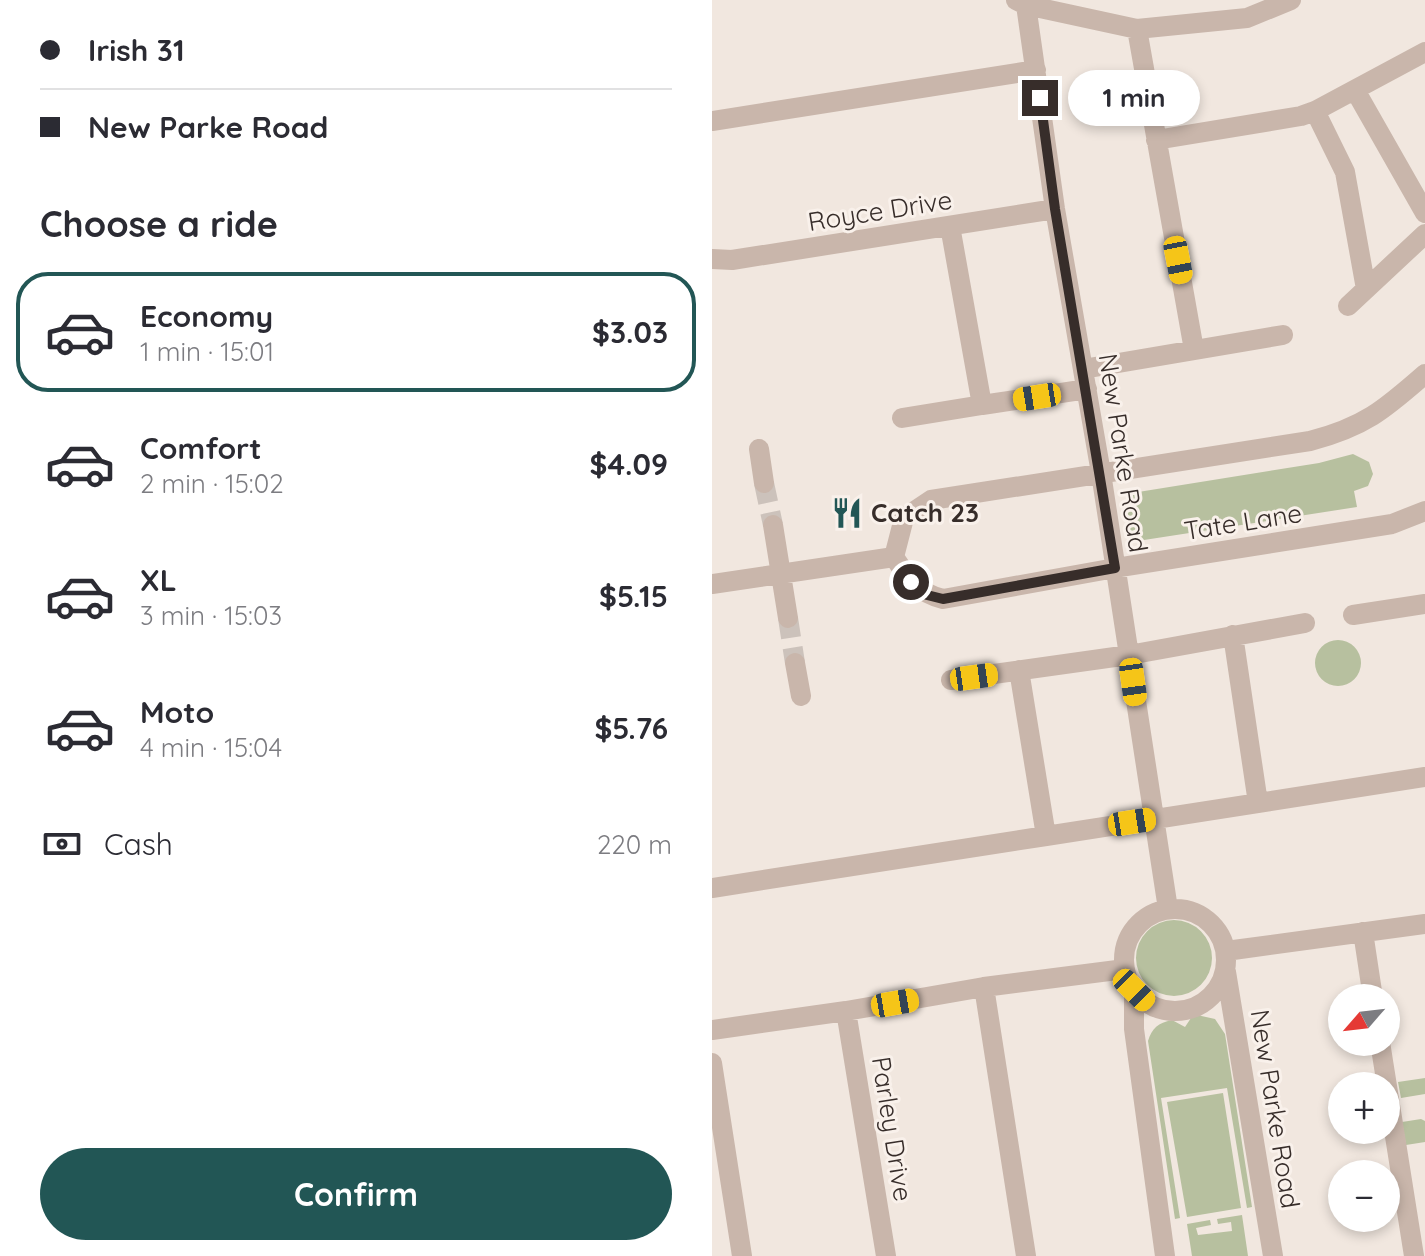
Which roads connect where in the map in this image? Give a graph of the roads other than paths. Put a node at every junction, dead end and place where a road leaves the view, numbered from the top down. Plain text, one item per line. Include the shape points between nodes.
1 (1291, 0) edge
2 (1021, 2) edge
3 (1137, 29) junction
4 (1425, 52) edge
5 (1036, 70) junction
6 (1355, 90) junction
7 (1315, 111) junction
8 (712, 121) edge
9 (1156, 140) junction
10 (1055, 209) junction
11 (1425, 213) edge
12 (950, 226) junction
13 (1425, 234) edge
14 (712, 259) edge
15 (1366, 289) junction
16 (1348, 306) dead end
17 (1283, 335) dead end
18 (1194, 350) junction
19 (1425, 374) edge
20 (1085, 379) junction
21 (982, 405) junction
22 (902, 418) dead end
23 (759, 449) dead end
24 (1101, 473) junction
25 (764, 483) tunnel mouth
26 (1425, 511) edge
27 (773, 525) tunnel mouth
28 (894, 557) junction
29 (1115, 568) junction
30 (780, 574) junction
31 (712, 584) edge
32 (1425, 604) edge
33 (1353, 615) dead end
34 (788, 618) tunnel mouth
35 (1305, 623) dead end
36 (1233, 635) junction
37 (1129, 655) junction
38 (795, 663) tunnel mouth
39 (1019, 670) junction
40 (951, 680) dead end
41 (801, 696) dead end
42 (1425, 777) edge
43 (1258, 803) junction
44 (1154, 818) junction
45 (1046, 836) junction
46 (712, 888) edge
47 (1168, 909) junction
48 (1425, 924) edge
49 (1363, 932) junction
50 (1226, 961) junction
51 (1125, 969) junction
52 (1371, 984) edge
53 (984, 987) junction
54 (1134, 990) junction
55 (846, 1011) junction
56 (712, 1030) edge
57 (1382, 1056) edge
58 (712, 1063) edge
59 (742, 1256) edge
60 (886, 1256) edge
61 (1026, 1256) edge
62 (1165, 1256) edge
63 (1273, 1256) edge
64 (1414, 1256) edge

1 - 3 street via 1247,18
2 - 3 street
2 - 5 street, New Parke Road
3 - 9 street
4 - 6 street
5 - 8 street
5 - 10 street, New Parke Road
6 - 7 street
6 - 11 street
7 - 9 street
7 - 15 street via 1345,172
9 - 18 street
10 - 12 street, Royce Drive
10 - 20 street, New Parke Road
12 - 14 street, Royce Drive
12 - 21 street
13 - 15 street
15 - 16 street
17 - 18 street
18 - 20 street
19 - 24 street via 1383,411 1343,433
20 - 21 street
20 - 24 street, New Parke Road
21 - 22 street
23 - 25 street
24 - 28 street via 931,500 904,518
24 - 29 street, New Parke Road
26 - 29 street, Tate Lane via 1392,524
27 - 30 street
28 - 29 street, Tate Lane via 919,589 943,599
28 - 30 street
29 - 37 street, New Parke Road
30 - 31 street
30 - 34 street
32 - 33 street
35 - 36 street
36 - 37 street
36 - 43 street
37 - 39 street
37 - 44 street, New Parke Road
38 - 41 street
39 - 40 street
39 - 45 street
42 - 43 street
43 - 44 street
44 - 45 street
44 - 47 street, New Parke Road
45 - 46 street
47 - 50 street via 1184,909 1211,923 1221,936
47 - 51 street via 1139,923 1127,945
48 - 49 street
49 - 50 street
49 - 52 street
50 - 54 street via 1220,986 1195,1008 1161,1009
50 - 63 street, New Parke Road
51 - 53 street
51 - 54 street
53 - 55 street
53 - 61 street
54 - 62 street via 1134,1029
55 - 56 street
55 - 60 street, Parley Drive
57 - 64 street
58 - 59 street

